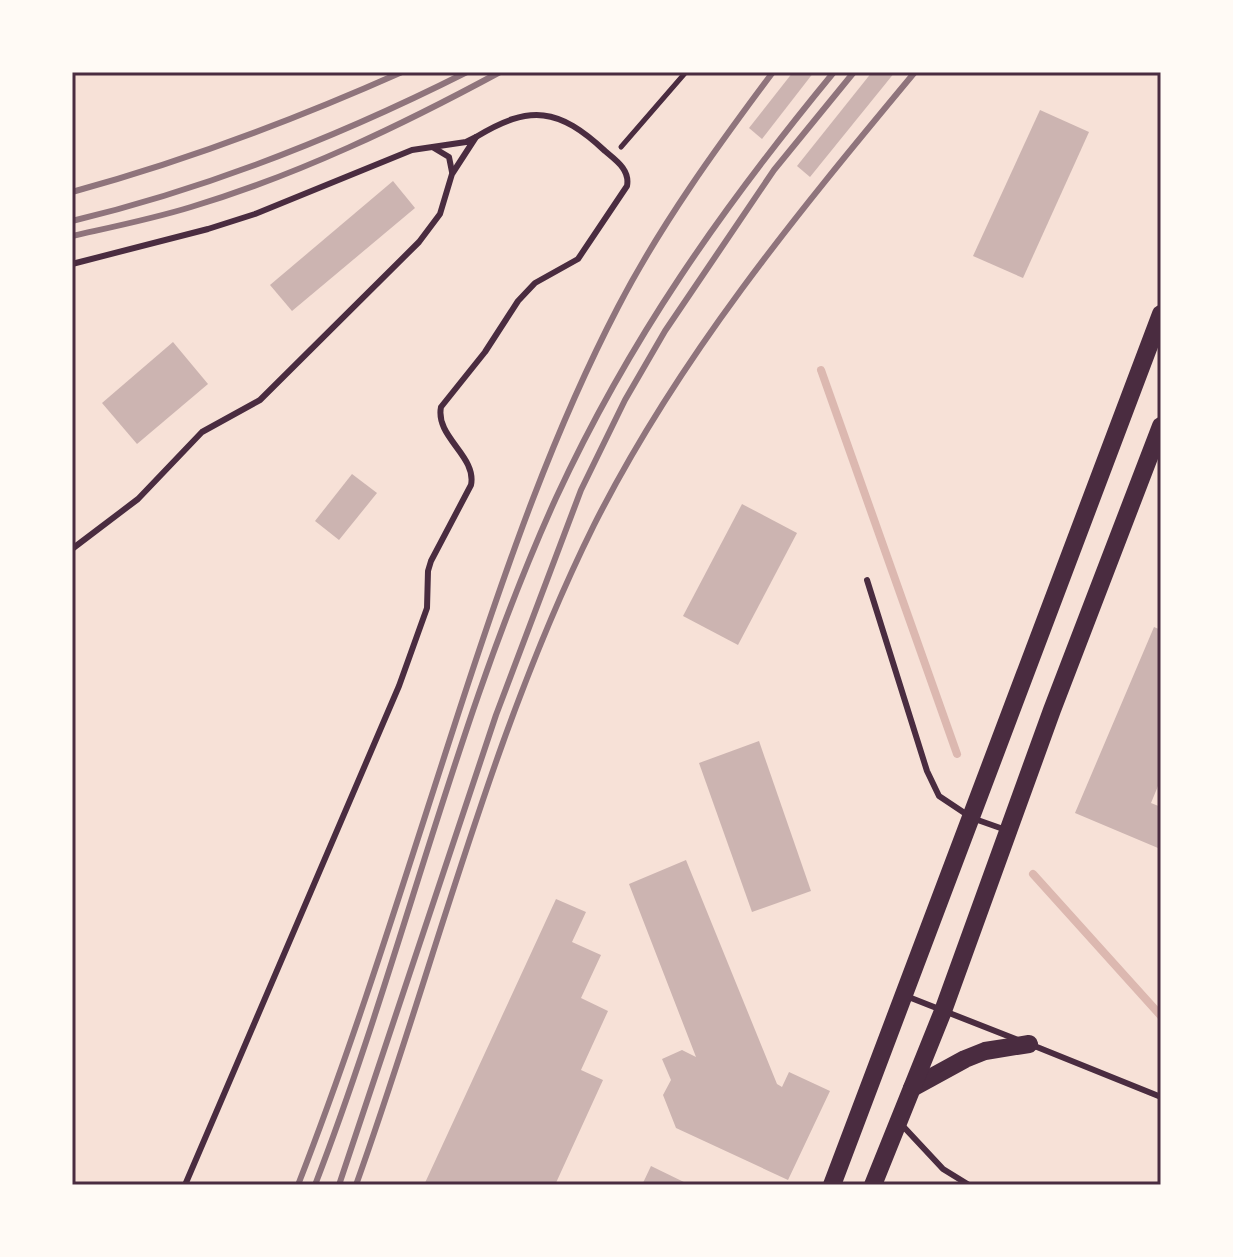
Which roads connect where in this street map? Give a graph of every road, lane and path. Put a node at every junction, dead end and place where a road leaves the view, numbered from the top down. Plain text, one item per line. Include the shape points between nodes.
1 (686, 72) edge
2 (476, 137) junction
3 (423, 147) junction
4 (612, 157) junction
5 (452, 174) junction
6 (72, 264) edge
7 (1161, 314) edge
8 (1161, 426) edge
9 (72, 549) edge
10 (867, 580) dead end
11 (972, 818) junction
12 (1009, 831) junction
13 (906, 996) junction
14 (943, 1011) junction
15 (1029, 1044) junction
16 (912, 1088) junction
17 (1161, 1097) edge
18 (899, 1122) junction
19 (185, 1185) edge
20 (832, 1185) edge
21 (873, 1185) edge
22 (969, 1185) edge

1 - 4 path
2 - 3 lane
2 - 4 lane via 513,119 547,116 569,122
2 - 5 lane
3 - 5 lane via 443,151
3 - 6 lane via 243,218
4 - 19 lane via 627,174 627,186 584,252 526,291 441,407 442,424 471,471 471,485 431,561 427,608 399,686
5 - 9 lane via 430,230 287,375 246,410 202,432 138,499
7 - 11 main road
8 - 12 main road
10 - 11 lane via 927,771 939,796
11 - 12 lane
11 - 13 main road
12 - 14 main road
13 - 14 lane
13 - 20 main road
14 - 15 lane
14 - 16 main road
15 - 16 main road via 985,1051
15 - 17 lane
16 - 18 main road
18 - 21 main road
18 - 22 lane via 943,1169

